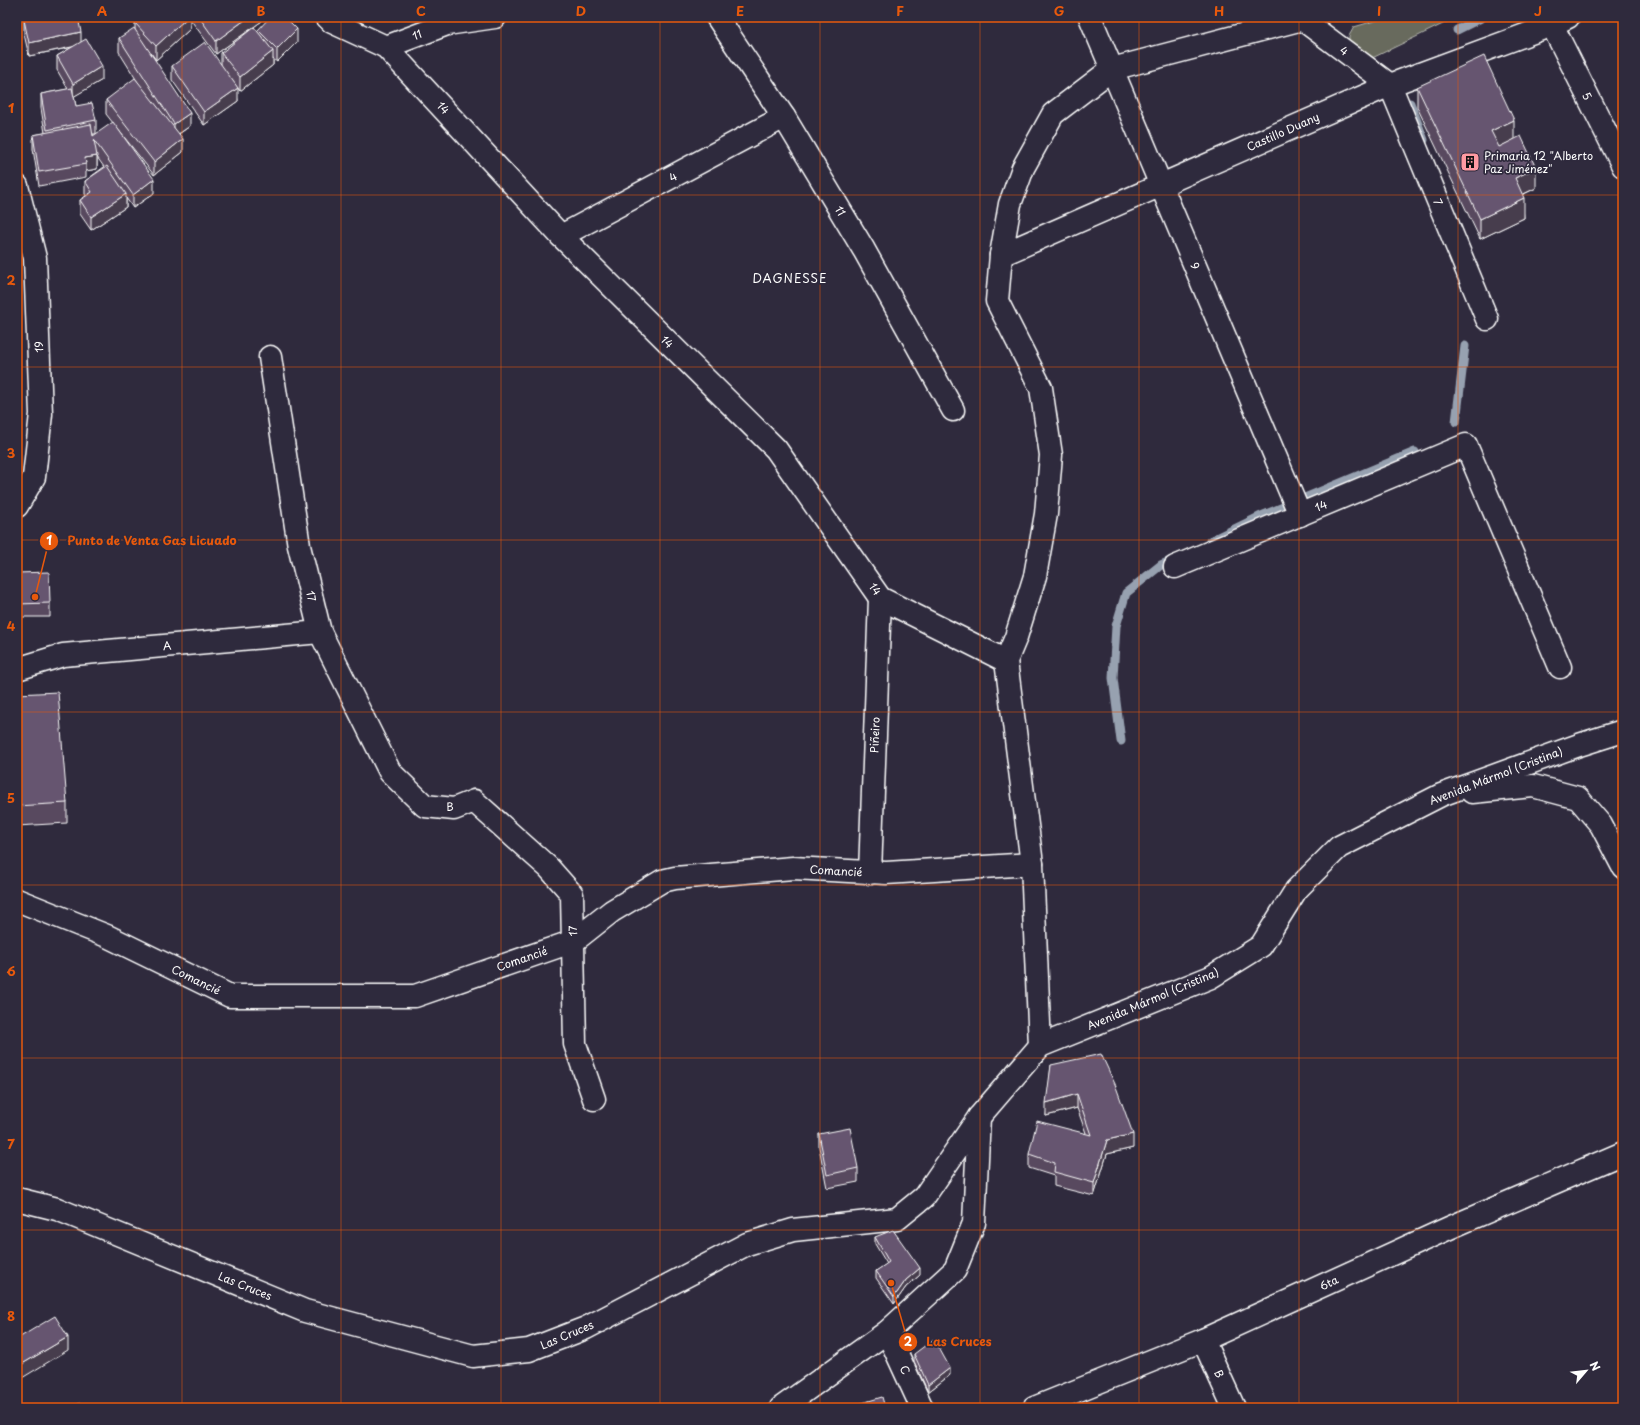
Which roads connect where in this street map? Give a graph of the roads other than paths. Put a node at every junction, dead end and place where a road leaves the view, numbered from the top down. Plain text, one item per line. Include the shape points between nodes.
1 (327, 17) edge
2 (495, 17) edge
3 (717, 17) edge
4 (1090, 17) edge
5 (1303, 18) edge
6 (1560, 21) edge
7 (386, 47) junction
8 (1112, 69) junction
9 (1390, 85) junction
10 (784, 117) junction
11 (1623, 166) edge
12 (1161, 186) junction
13 (18, 193) edge
14 (561, 236) junction
15 (1001, 255) junction
16 (1487, 319) dead end
17 (270, 357) dead end
18 (953, 410) dead end
19 (17, 506) edge
20 (1300, 515) junction
21 (1175, 567) dead end
22 (880, 598) junction
23 (320, 632) junction
24 (1006, 661) junction
25 (1560, 667) dead end
26 (17, 669) edge
27 (1623, 731) edge
28 (1441, 795) junction
29 (474, 802) joint
30 (425, 806) joint
31 (1032, 864) junction
32 (1623, 867) edge
33 (870, 872) junction
34 (17, 900) edge
35 (574, 941) junction
36 (1040, 1046) junction
37 (594, 1099) dead end
38 (979, 1117) junction
39 (1623, 1153) edge
40 (17, 1199) edge
41 (887, 1332) junction
42 (1204, 1340) junction
43 (781, 1408) edge
44 (922, 1408) edge
45 (1034, 1408) edge
46 (1234, 1408) edge

1 - 7 street, 14 via 332,22
2 - 7 street, 11 via 447,24
3 - 10 street, 11
4 - 8 street, 9
5 - 8 street
5 - 9 street, 4
6 - 9 street, Castillo Duany
6 - 11 street, 5
7 - 14 street, 14
8 - 12 street, 9
8 - 15 street via 1053,114 1023,168 1010,204
9 - 12 street, Castillo Duany
9 - 16 street, 7
10 - 14 street, 4
10 - 18 street, 11 via 864,250
12 - 15 street, Castillo Duany
12 - 20 street, 9
13 - 19 street, 19 via 36,258 41,414 34,477
14 - 22 street, 14 via 776,449
15 - 24 street via 997,301 1041,388 1051,455 1046,514 1035,576
17 - 23 street, 17 via 299,546
20 - 21 street, 14
20 - 25 street, 14 via 1466,445
22 - 24 street, 14
22 - 33 street, Piñeiro
23 - 26 street, A via 63,655
23 - 30 street, 17 via 390,772
24 - 31 street
27 - 28 street, Avenida Mármol (Cristina)
28 - 32 street via 1533,786 1578,798 1601,825
28 - 36 street, Avenida Mármol (Cristina) via 1339,847 1296,890 1260,946 1211,978
29 - 30 street, B via 454,809
29 - 35 street, 17 via 548,868 572,894
31 - 33 street, Comancié
31 - 36 street
33 - 35 street, Comancié via 793,868 662,881 612,911
34 - 35 street, Comancié via 107,936 230,996 415,996
35 - 37 street, 17 via 575,1044
36 - 38 street, Las Cruces
38 - 40 street, Las Cruces via 924,1197 897,1219 793,1230 746,1244 579,1330 529,1350 473,1356 306,1311 57,1209
38 - 41 street via 974,1222 955,1270
39 - 42 street, 6ta via 1449,1228
41 - 43 street
41 - 44 street, C
42 - 45 street, 6ta
42 - 46 street, B

